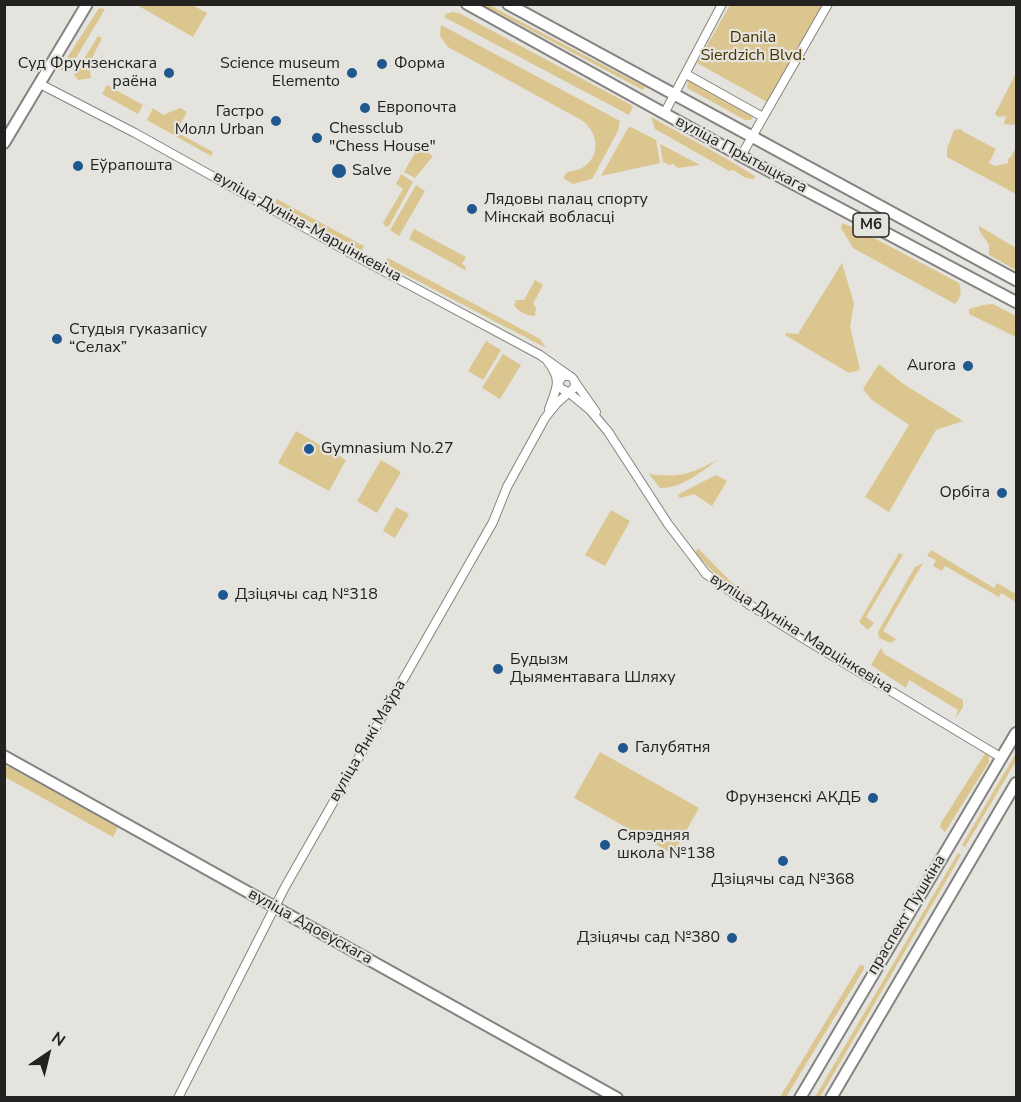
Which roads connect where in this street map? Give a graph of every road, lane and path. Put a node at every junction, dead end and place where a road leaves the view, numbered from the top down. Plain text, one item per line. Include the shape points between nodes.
1 (87, 4) edge
2 (466, 4) edge
3 (508, 4) edge
4 (722, 4) edge
5 (828, 4) edge
6 (686, 74) junction
7 (40, 84) junction
8 (675, 95) junction
9 (664, 114) junction
10 (763, 117) junction
11 (752, 137) junction
12 (4, 143) edge
13 (741, 156) junction
14 (1017, 280) edge
15 (1017, 302) edge
16 (540, 355) junction
17 (573, 380) junction
18 (558, 383) junction
19 (568, 392) junction
20 (545, 418) junction
21 (610, 434) junction
22 (1017, 734) edge
23 (4, 756) edge
24 (1002, 758) junction
25 (1017, 783) edge
26 (274, 908) junction
27 (178, 1098) edge
28 (617, 1098) edge
29 (800, 1098) edge
30 (831, 1098) edge

1 - 7 main road
2 - 9 main road, вуліца Прытыцкага / М6
3 - 8 main road, вуліца Прытыцкага / М6
4 - 6 street
5 - 10 street
6 - 8 street
6 - 10 street
7 - 12 main road
7 - 16 street, вуліца Дуніна-Марцінкевіча
8 - 9 street
8 - 11 main road, вуліца Прытыцкага / М6
9 - 13 main road, вуліца Прытыцкага / М6
10 - 11 street
11 - 13 street
11 - 14 main road, вуліца Прытыцкага / М6
13 - 15 main road, вуліца Прытыцкага / М6
16 - 17 street, вуліца Дуніна-Марцінкевіча
16 - 18 street via 556,373
17 - 18 street via 562,377
17 - 19 street via 574,388
17 - 21 street, вуліца Дуніна-Марцінкевіча
18 - 19 street via 561,390
18 - 20 street
19 - 20 street, вуліца Янкі Маўра
19 - 21 street
20 - 26 street, вуліца Янкі Маўра via 507,487 493,522
21 - 24 street, вуліца Дуніна-Марцінкевіча via 705,574
22 - 24 main road, праспект Пушкіна
23 - 26 main road, вуліца Адоеўскага
24 - 29 main road, праспект Пушкіна
25 - 30 main road, праспект Пушкіна
26 - 27 street, вуліца Янкі Маўра
26 - 28 main road, вуліца Адоеўскага

